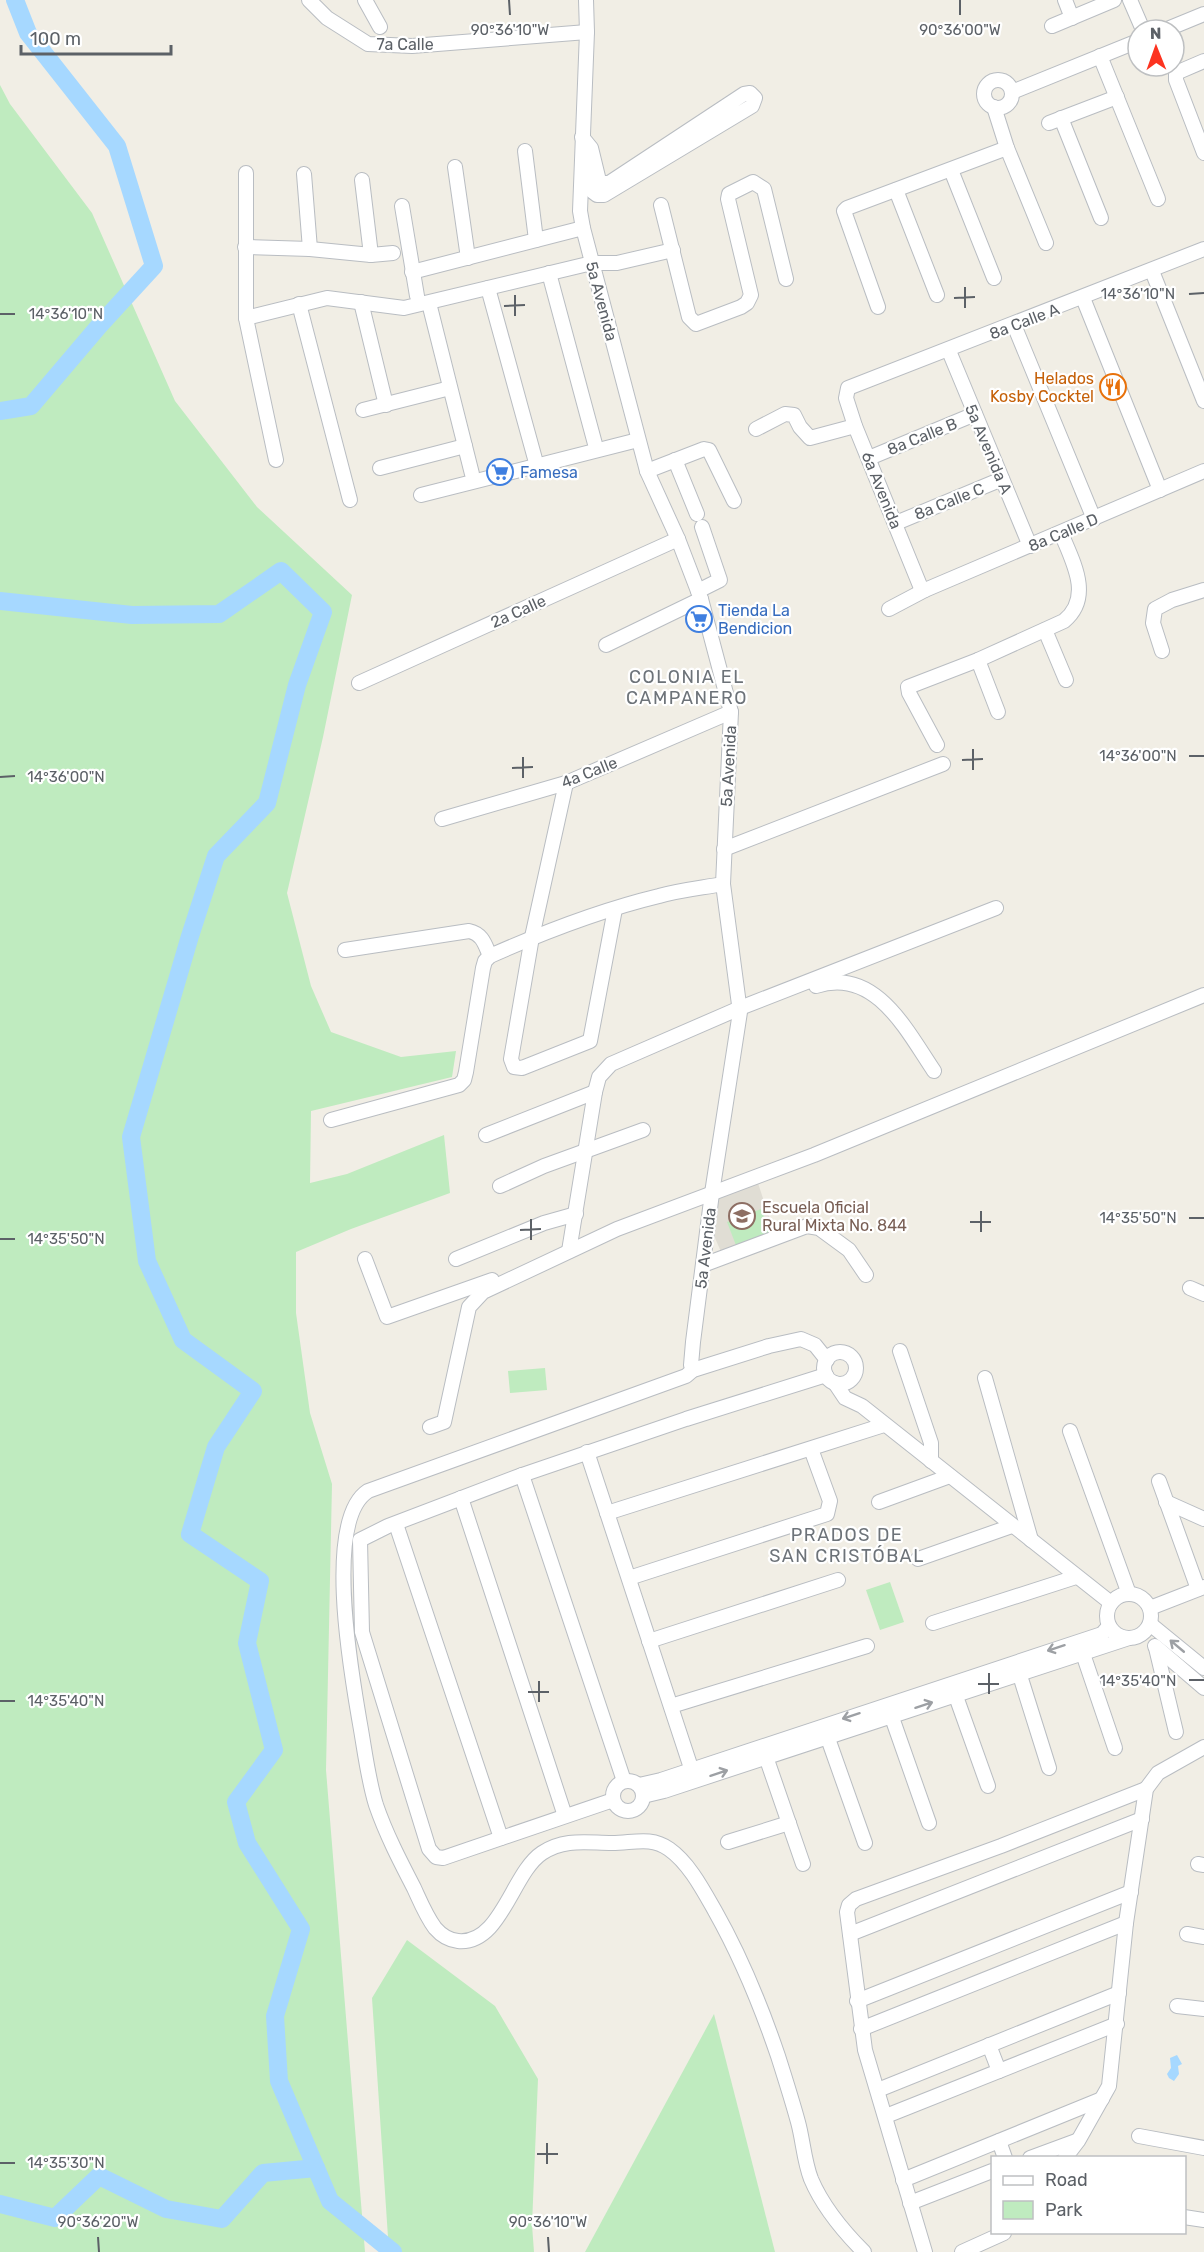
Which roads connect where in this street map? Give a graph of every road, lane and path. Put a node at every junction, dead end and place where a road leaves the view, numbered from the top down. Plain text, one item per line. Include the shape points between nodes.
1 (309, 0) edge
2 (365, 0) edge
3 (586, 0) edge
4 (1065, 0) edge
5 (1114, 0) edge
6 (1130, 0) edge
7 (1204, 14) edge
8 (1072, 18) junction
9 (1138, 18) edge
10 (1186, 21) edge
11 (1052, 26) dead end
12 (380, 27) dead end
13 (587, 32) junction
14 (1126, 46) edge
15 (1100, 56) junction
16 (1204, 61) edge
17 (1012, 92) junction
18 (1117, 97) junction
19 (994, 107) junction
20 (582, 137) junction
21 (1007, 148) junction
22 (525, 151) dead end
23 (1204, 153) edge
24 (455, 167) dead end
25 (951, 170) junction
26 (246, 173) dead end
27 (304, 174) dead end
28 (362, 180) dead end
29 (896, 190) junction
30 (1158, 199) dead end
31 (661, 205) dead end
32 (402, 206) dead end
33 (1101, 218) dead end
34 (583, 228) junction
35 (536, 240) junction
36 (1046, 243) dead end
37 (245, 247) junction
38 (310, 249) junction
39 (1204, 249) edge
40 (673, 250) junction
41 (393, 253) dead end
42 (371, 255) junction
43 (468, 258) junction
44 (595, 260) junction
45 (1152, 271) junction
46 (412, 272) junction
47 (549, 273) junction
48 (994, 278) dead end
49 (786, 279) dead end
50 (488, 288) junction
51 (937, 296) dead end
52 (1083, 298) junction
53 (423, 299) junction
54 (361, 302) junction
55 (299, 304) junction
56 (878, 307) dead end
57 (246, 318) junction
58 (1014, 325) junction
59 (949, 351) junction
60 (450, 388) junction
61 (846, 392) joint
62 (1204, 401) edge
63 (386, 405) junction
64 (363, 410) dead end
65 (975, 414) junction
66 (855, 426) junction
67 (756, 429) dead end
68 (638, 440) junction
69 (595, 444) dead end
70 (465, 446) junction
71 (869, 458) junction
72 (535, 459) dead end
73 (276, 460) dead end
74 (675, 460) junction
75 (380, 468) dead end
76 (647, 471) junction
77 (1204, 471) edge
78 (472, 474) dead end
79 (1002, 479) junction
80 (1160, 490) junction
81 (421, 495) dead end
82 (350, 500) dead end
83 (734, 501) dead end
84 (1094, 519) junction
85 (896, 523) junction
86 (1061, 533) junction
87 (678, 539) junction
88 (1030, 546) junction
89 (923, 589) junction
90 (1204, 590) edge
91 (699, 595) junction
92 (889, 609) dead end
93 (1045, 630) junction
94 (606, 645) dead end
95 (1162, 651) dead end
96 (978, 660) junction
97 (1066, 680) dead end
98 (359, 682) dead end
99 (731, 712) junction
100 (998, 712) dead end
101 (937, 745) dead end
102 (943, 764) dead end
103 (566, 783) junction
104 (442, 819) dead end
105 (724, 849) junction
106 (723, 884) junction
107 (996, 908) dead end
108 (615, 909) junction
109 (532, 937) junction
110 (345, 950) dead end
111 (490, 957) junction
112 (1204, 995) edge
113 (740, 1010) junction
114 (934, 1071) dead end
115 (595, 1092) junction
116 (331, 1120) dead end
117 (643, 1130) dead end
118 (486, 1135) dead end
119 (587, 1151) junction
120 (500, 1186) dead end
121 (712, 1193) junction
122 (576, 1214) junction
123 (569, 1251) junction
124 (365, 1259) dead end
125 (456, 1259) dead end
126 (703, 1265) junction
127 (521, 1275) junction
128 (866, 1275) dead end
129 (1190, 1288) dead end
130 (1204, 1294) edge
131 (900, 1351) dead end
132 (829, 1358) junction
133 (693, 1370) junction
134 (985, 1378) dead end
135 (831, 1379) junction
136 (852, 1379) junction
137 (862, 1406) junction
138 (884, 1425) junction
139 (430, 1427) dead end
140 (1070, 1431) dead end
141 (811, 1449) junction
142 (587, 1452) junction
143 (931, 1461) junction
144 (522, 1475) junction
145 (950, 1476) junction
146 (1158, 1481) dead end
147 (460, 1498) junction
148 (879, 1502) dead end
149 (1167, 1502) junction
150 (608, 1513) junction
151 (1204, 1519) edge
152 (396, 1524) junction
153 (1012, 1526) junction
154 (1030, 1540) junction
155 (918, 1559) dead end
156 (1076, 1577) junction
157 (629, 1578) junction
158 (838, 1580) dead end
159 (1201, 1588) edge
160 (1129, 1593) junction
161 (1111, 1603) junction
162 (1150, 1608) junction
163 (933, 1623) dead end
164 (1109, 1626) junction
165 (1147, 1629) junction
166 (1129, 1638) junction
167 (649, 1641) junction
168 (867, 1646) dead end
169 (1081, 1646) junction
170 (1156, 1648) junction
171 (1202, 1663) edge
172 (1017, 1667) junction
173 (1185, 1671) junction
174 (1204, 1688) edge
175 (953, 1689) junction
176 (671, 1706) junction
177 (890, 1710) junction
178 (826, 1731) junction
179 (1176, 1732) dead end
180 (1114, 1748) dead end
181 (1204, 1748) edge
182 (764, 1752) junction
183 (1049, 1768) dead end
184 (693, 1775) junction
185 (624, 1781) junction
186 (988, 1786) dead end
187 (1146, 1789) junction
188 (641, 1790) junction
189 (613, 1800) junction
190 (565, 1816) junction
191 (1142, 1820) junction
192 (789, 1823) junction
193 (929, 1823) dead end
194 (501, 1838) junction
195 (728, 1842) dead end
196 (865, 1843) dead end
197 (1001, 1846) junction
198 (804, 1864) dead end
199 (1011, 1870) junction
200 (1131, 1892) junction
201 (1126, 1923) junction
202 (850, 1934) junction
203 (1187, 1934) dead end
204 (1204, 1936) edge
205 (988, 1950) junction
206 (997, 1974) junction
207 (1119, 1993) junction
208 (857, 2001) junction
209 (1177, 2006) dead end
210 (1204, 2009) edge
211 (1117, 2024) junction
212 (861, 2028) junction
213 (989, 2045) junction
214 (999, 2071) junction
215 (878, 2090) junction
216 (1102, 2099) junction
217 (886, 2116) junction
218 (1139, 2136) dead end
219 (999, 2141) junction
220 (1078, 2141) junction
221 (1204, 2148) edge
222 (1005, 2156) edge
223 (1033, 2156) edge
224 (1066, 2156) edge
225 (991, 2172) edge
226 (903, 2180) junction
227 (910, 2203) junction
228 (1186, 2217) edge
229 (1204, 2220) edge
230 (1002, 2234) edge
231 (1003, 2234) edge
232 (864, 2252) edge
233 (925, 2252) edge
234 (962, 2252) edge
235 (992, 2252) edge

1 - 13 street, 7a Calle via 327,18 368,44 412,46
2 - 12 street
3 - 13 street, 5a Avenida
4 - 8 street
5 - 8 street
6 - 9 street
7 - 10 street
8 - 11 street
13 - 20 street, 5a Avenida
14 - 15 street
15 - 17 street
15 - 18 street
16 - 23 street via 1180,70 1176,80
17 - 19 street via 1007,105
17 - 19 street via 1002,81 987,86 986,101
18 - 30 street
18 - 33 street via 1055,120
19 - 21 street
20 - 20 street via 591,148 600,183 609,183 744,93 755,99 752,106 604,195 593,192 588,151
20 - 34 street, 5a Avenida
21 - 25 street
21 - 36 street
22 - 35 street
24 - 43 street
25 - 29 street
25 - 48 street
26 - 37 street
27 - 38 street
28 - 42 street
29 - 51 street
29 - 56 street via 843,212
31 - 40 street
32 - 46 street
34 - 35 street
34 - 44 street, 5a Avenida
35 - 43 street
37 - 38 street
37 - 57 street
38 - 42 street
39 - 45 street, 8a Calle A
40 - 44 street via 616,263
40 - 49 street via 696,324 747,303 751,295 749,281 728,199 733,191 758,183 764,189
41 - 42 street
43 - 46 street
44 - 47 street
44 - 68 street, 5a Avenida
45 - 52 street, 8a Calle A
45 - 62 street
46 - 53 street
47 - 50 street
47 - 69 street
50 - 53 street
50 - 72 street
52 - 58 street, 8a Calle A
52 - 80 street
53 - 54 street via 404,308
53 - 60 street
54 - 55 street via 327,298
54 - 63 street
55 - 57 street
55 - 82 street
57 - 73 street
58 - 59 street, 8a Calle A
58 - 84 street
59 - 61 street, 8a Calle A
59 - 65 street, 5a Avenida A
60 - 63 street
60 - 70 street
61 - 66 street, 6a Avenida
63 - 64 street
65 - 71 street, 8a Calle B
65 - 79 street, 5a Avenida A
66 - 67 street via 810,438 794,415 785,414
66 - 71 street, 6a Avenida
68 - 76 street, 5a Avenida
68 - 81 street
70 - 75 street
70 - 78 street
71 - 85 street, 6a Avenida
74 - 76 street
74 - 83 street via 709,450
74 - 91 street via 720,580
76 - 87 street, 5a Avenida
77 - 80 street, 8a Calle D
79 - 85 street, 8a Calle C
79 - 88 street, 5a Avenida A
80 - 84 street, 8a Calle D
84 - 86 street, 8a Calle D
85 - 89 street, 6a Avenida
86 - 88 street, 8a Calle D
86 - 93 street via 1077,571 1079,597 1074,613
87 - 91 street, 5a Avenida
87 - 98 street, 2a Calle
88 - 89 street, 8a Calle D
89 - 92 street, 8a Calle D
90 - 95 street via 1155,609 1153,623
91 - 94 street
91 - 99 street, 5a Avenida
93 - 96 street
93 - 97 street
96 - 100 street
96 - 101 street via 908,687
99 - 103 street, 4a Calle
99 - 105 street, 5a Avenida
102 - 105 street
103 - 104 street, 4a Calle
103 - 109 street
105 - 106 street, 5a Avenida
106 - 108 street via 660,895
106 - 113 street, 5a Avenida
107 - 113 street
108 - 109 street
108 - 109 street via 590,1041 522,1068 514,1067 511,1059
109 - 111 street
110 - 111 street via 469,931 481,937
111 - 116 street via 483,968 466,1072 459,1086
112 - 121 street
113 - 114 street via 827,982 856,986 870,991 892,1010
113 - 115 street via 611,1064 599,1077
113 - 121 street, 5a Avenida
115 - 118 street
115 - 119 street
117 - 119 street
119 - 120 street
119 - 122 street
121 - 123 street
121 - 126 street, 5a Avenida
122 - 123 street
122 - 125 street
123 - 127 street
124 - 127 street via 387,1317 489,1280
126 - 128 street via 813,1226 849,1250
126 - 133 street, 5a Avenida
127 - 139 street via 483,1292 470,1307 444,1422
129 - 130 street
131 - 143 street via 931,1443
132 - 133 street via 819,1340 810,1334 757,1346 725,1362
132 - 135 street via 825,1367
132 - 136 street via 841,1352 851,1356 856,1365
133 - 232 street via 686,1376 361,1497 354,1507 346,1540 343,1599 369,1779 392,1845 432,1924 451,1940 469,1940 486,1931 531,1863 558,1845 648,1841 677,1855 736,1947 777,2055 814,2185
134 - 154 street
135 - 136 street via 844,1384
135 - 137 street via 845,1398
135 - 142 street
136 - 137 street
137 - 138 street
138 - 141 street
138 - 143 street
140 - 160 street
141 - 150 street
141 - 157 street via 830,1501 827,1514
142 - 144 street
142 - 150 street
143 - 145 street
144 - 147 street
144 - 185 street
145 - 148 street
145 - 153 street
146 - 149 street
147 - 152 street
147 - 190 street
149 - 151 street
149 - 159 street
150 - 157 street
152 - 194 street
152 - 194 street via 360,1539 362,1632 429,1848 436,1857 443,1858
153 - 154 street
153 - 155 street
154 - 156 street
156 - 161 street
156 - 163 street
157 - 167 street
158 - 167 street
159 - 162 street
160 - 161 street
160 - 162 street via 1142,1598
161 - 164 street via 1107,1614
162 - 165 street
164 - 166 street via 1117,1635
164 - 169 street
165 - 166 street
165 - 170 street
171 -> 165 street
166 - 169 street
167 - 176 street
168 - 176 street
169 - 172 street
169 - 180 street
170 - 173 street
170 - 179 street
171 - 173 street
172 - 175 street
172 - 183 street
173 - 174 street
175 - 177 street
175 - 186 street
176 - 184 street
177 - 178 street
177 - 193 street
178 - 182 street
178 - 196 street
181 - 187 street via 1158,1773
182 - 184 street
182 - 192 street
184 - 188 street
185 - 188 street via 634,1782
185 - 189 street via 613,1790
187 - 191 street
187 - 197 street
188 - 189 street via 640,1805 632,1810 618,1808
189 - 190 street
190 - 194 street
191 - 199 street
191 - 200 street
192 - 195 street
192 - 198 street
197 - 199 street
197 - 202 street via 856,1899 847,1912
199 - 202 street
200 - 201 street
200 - 205 street
201 - 206 street
201 - 207 street
202 - 208 street
203 - 204 street
205 - 206 street
205 - 208 street
206 - 212 street
207 - 211 street
207 - 213 street
208 - 212 street
209 - 210 street
211 - 214 street
211 - 216 street via 1109,2086
212 - 215 street
213 - 214 street
213 - 215 street
214 - 217 street
215 - 217 street
216 - 219 street
216 - 220 street
217 - 226 street
218 - 221 street
219 - 222 street
219 - 226 street
220 - 223 street
220 - 224 street
225 - 227 street
226 - 227 street
227 - 233 street
228 - 229 street
230 - 234 street
231 - 235 street

